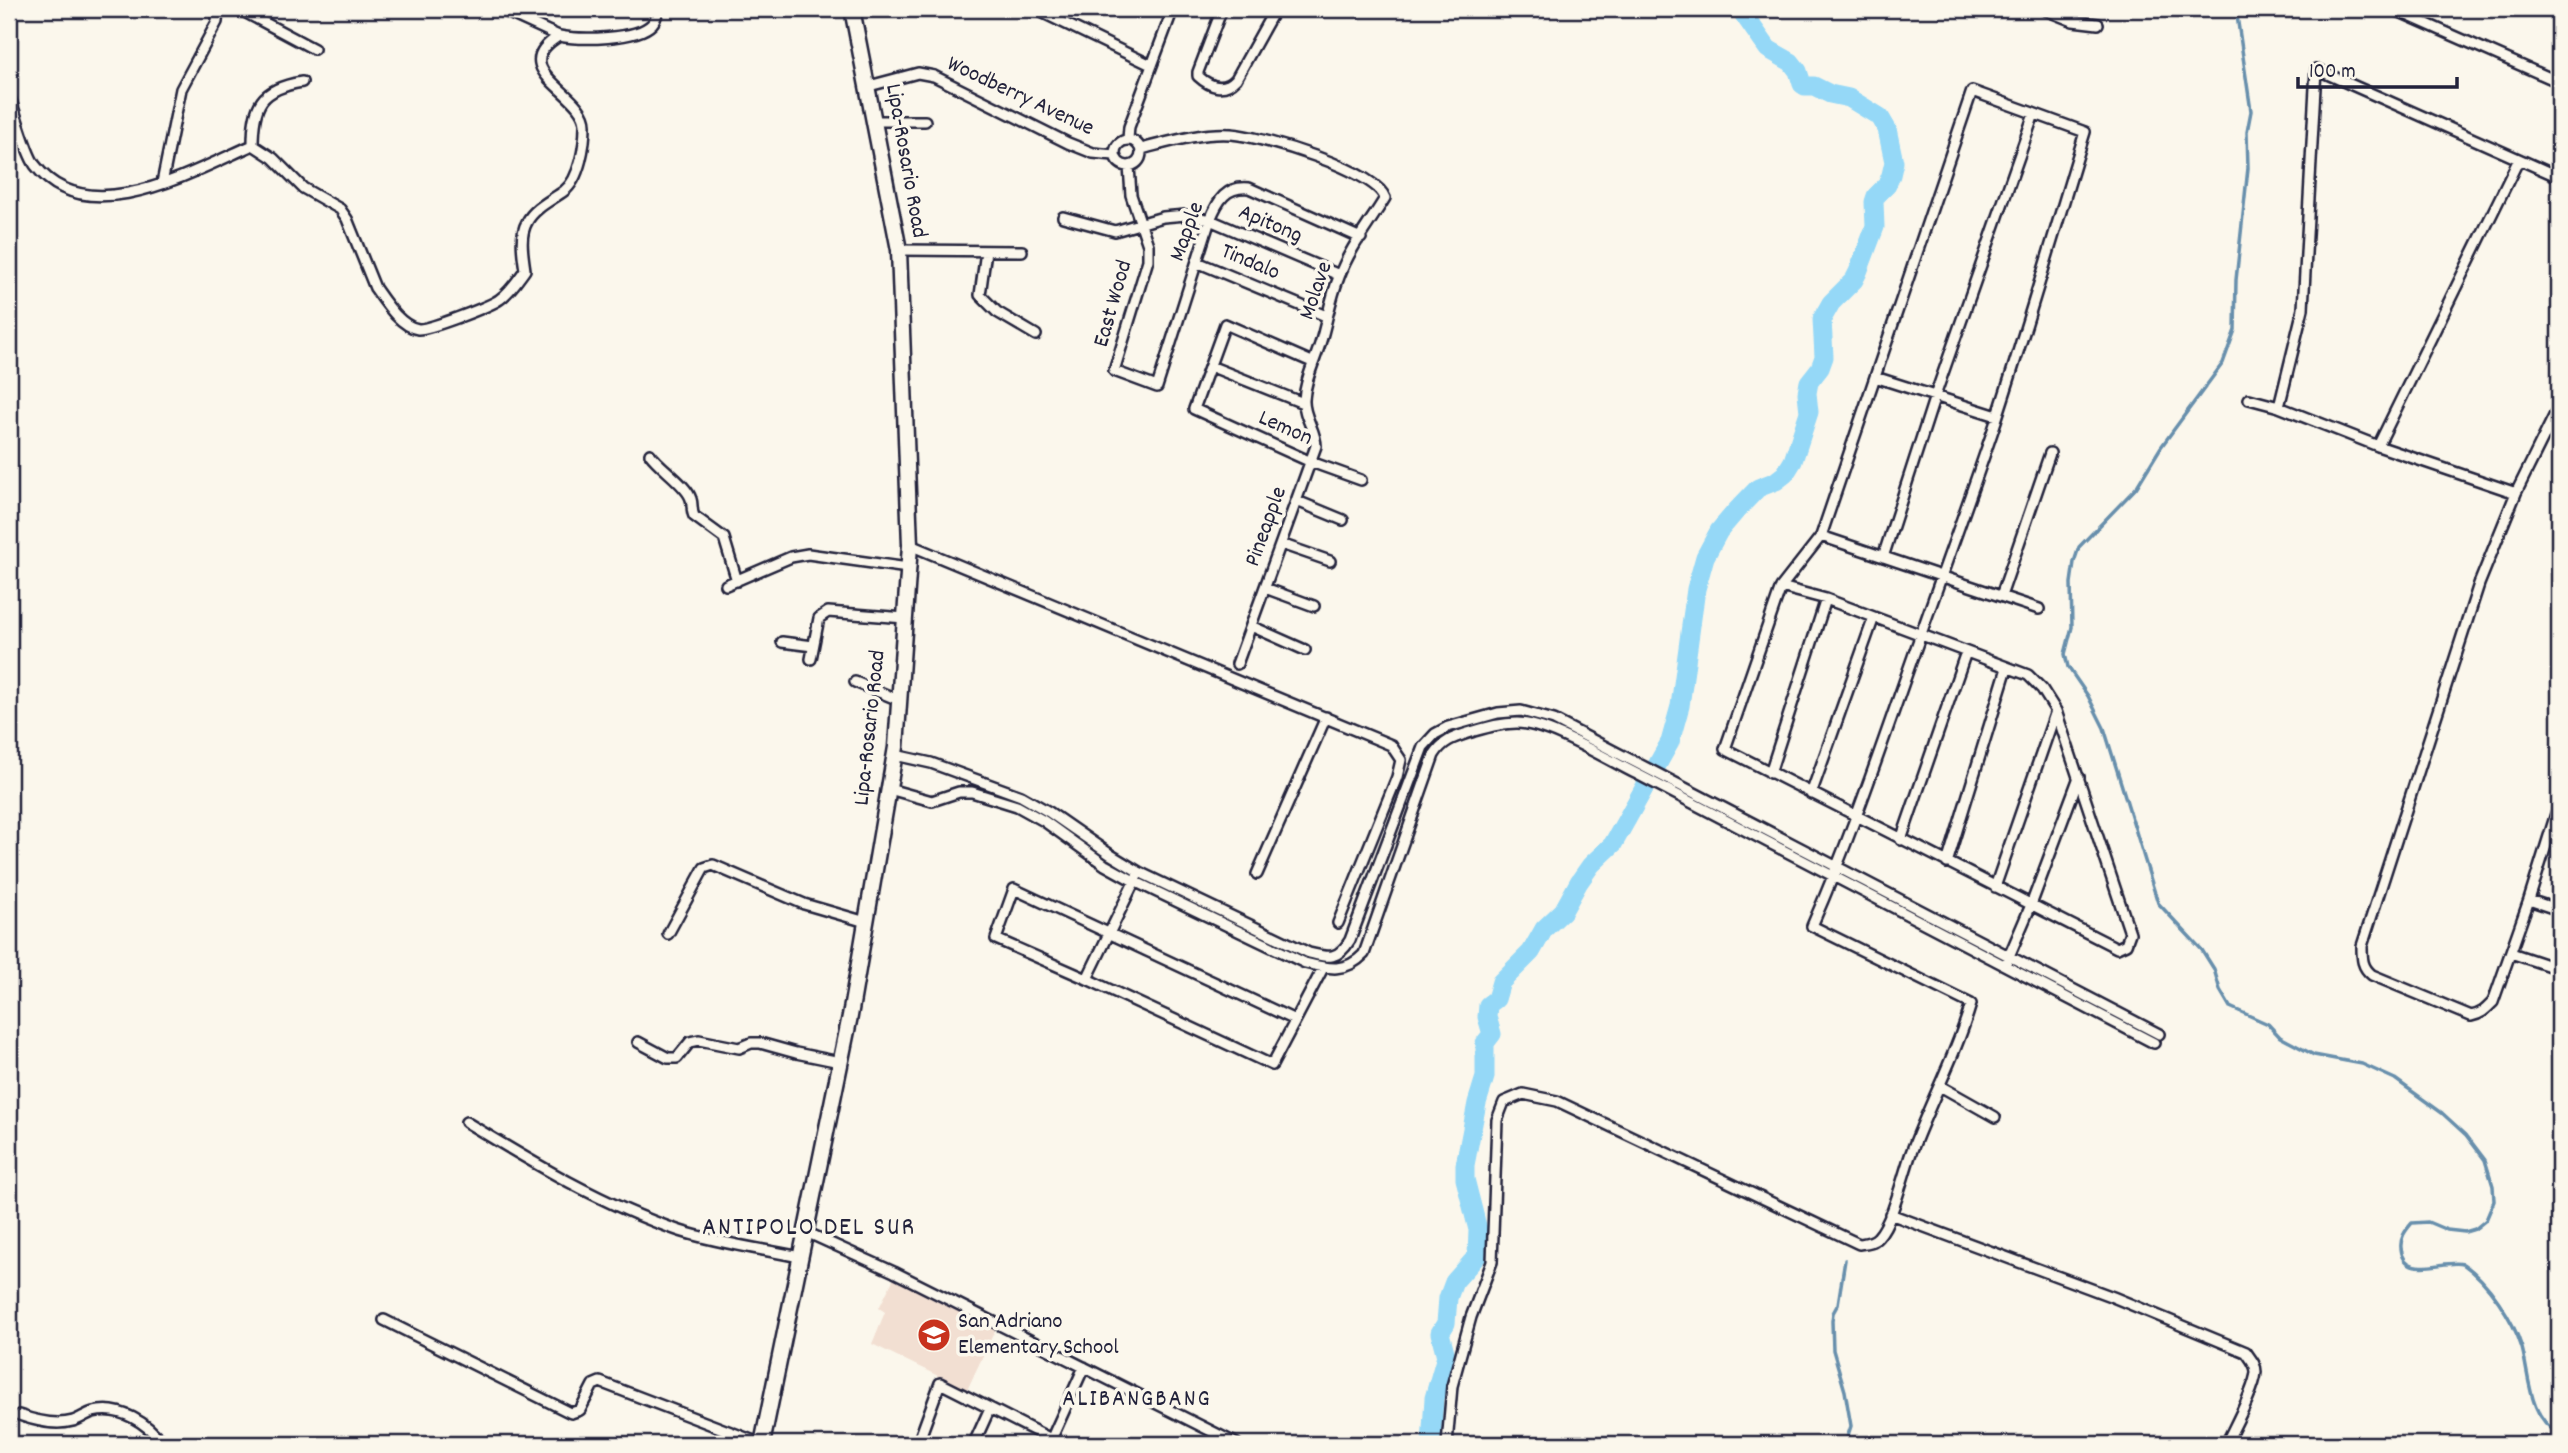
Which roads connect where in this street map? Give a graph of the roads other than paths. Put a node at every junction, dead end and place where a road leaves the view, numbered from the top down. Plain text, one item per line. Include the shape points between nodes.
1 (218, 9) edge
2 (239, 9) edge
3 (658, 9) edge
4 (852, 9) edge
5 (1035, 9) edge
6 (1173, 9) edge
7 (1222, 9) edge
8 (1275, 9) edge
9 (2043, 9) edge
10 (2393, 9) edge
11 (502, 10) edge
12 (2098, 24) dead end
13 (559, 36) junction
14 (314, 50) dead end
15 (1150, 65) junction
16 (302, 82) dead end
17 (2559, 82) edge
18 (869, 86) junction
19 (9, 95) edge
20 (2034, 114) junction
21 (875, 121) junction
22 (925, 121) dead end
23 (1128, 139) junction
24 (253, 145) junction
25 (1141, 149) junction
26 (1114, 155) junction
27 (2519, 159) junction
28 (1129, 166) junction
29 (2559, 177) edge
30 (162, 183) junction
31 (1063, 217) dead end
32 (1210, 220) junction
33 (1141, 222) junction
34 (1361, 238) junction
35 (899, 250) junction
36 (986, 251) junction
37 (1022, 251) dead end
38 (1197, 262) junction
39 (1339, 275) junction
40 (1326, 316) junction
41 (1036, 335) dead end
42 (1312, 362) junction
43 (1210, 366) junction
44 (1875, 377) junction
45 (1157, 387) joint
46 (1935, 396) junction
47 (2249, 399) dead end
48 (1303, 403) junction
49 (2559, 406) edge
50 (2279, 407) junction
51 (1997, 416) junction
52 (2378, 446) junction
53 (2050, 453) dead end
54 (650, 454) dead end
55 (1311, 462) junction
56 (1361, 480) dead end
57 (2516, 493) junction
58 (1297, 501) junction
59 (1343, 520) dead end
60 (1821, 536) junction
61 (1281, 544) junction
62 (910, 545) junction
63 (1883, 557) junction
64 (1331, 561) dead end
65 (908, 568) junction
66 (1941, 577) junction
67 (737, 581) junction
68 (726, 585) dead end
69 (1781, 587) junction
70 (1265, 588) junction
71 (2001, 597) junction
72 (1826, 599) junction
73 (1314, 606) dead end
74 (2039, 609) dead end
75 (1874, 617) junction
76 (905, 618) junction
77 (1251, 626) junction
78 (1921, 635) junction
79 (782, 642) dead end
80 (813, 646) junction
81 (1304, 650) dead end
82 (1966, 652) junction
83 (811, 659) dead end
84 (1237, 664) dead end
85 (2007, 668) junction
86 (855, 682) dead end
87 (900, 699) junction
88 (2056, 710) junction
89 (1326, 716) junction
90 (895, 755) junction
91 (1770, 773) junction
92 (961, 775) junction
93 (2078, 777) junction
94 (889, 789) junction
95 (958, 792) junction
96 (1811, 794) junction
97 (2559, 804) edge
98 (1857, 818) junction
99 (1901, 841) junction
100 (1947, 863) junction
101 (1838, 867) junction
102 (1139, 872) junction
103 (1257, 874) dead end
104 (1833, 877) junction
105 (1134, 881) junction
106 (1995, 887) junction
107 (2529, 900) junction
108 (2031, 905) junction
109 (2559, 910) edge
110 (866, 922) junction
111 (1338, 923) dead end
112 (668, 934) dead end
113 (1109, 934) junction
114 (2511, 953) junction
115 (2009, 956) junction
116 (2005, 966) junction
117 (1323, 968) junction
118 (2559, 969) edge
119 (1087, 979) junction
120 (1295, 1020) junction
121 (2159, 1034) dead end
122 (638, 1042) dead end
123 (2154, 1043) dead end
124 (840, 1062) junction
125 (1940, 1086) junction
126 (1995, 1117) dead end
127 (466, 1122) dead end
128 (1890, 1214) junction
129 (806, 1232) junction
130 (800, 1257) junction
131 (384, 1320) dead end
132 (1084, 1367) junction
133 (990, 1408) junction
134 (19, 1415) dead end
135 (975, 1441) dead end
136 (1050, 1442) edge
137 (918, 1443) edge
138 (163, 1444) edge
139 (762, 1444) edge
140 (1237, 1444) edge
141 (1447, 1444) edge
142 (1491, 1444) edge
143 (1506, 1444) edge
144 (2226, 1444) edge

1 - 30 street via 217,22 181,89
2 - 14 street
3 - 13 street via 646,29 588,40
4 - 18 main road, Lipa-Rosario Road
5 - 15 street
6 - 15 street
7 - 8 street via 1198,72 1205,82 1220,88 1236,79
9 - 12 street via 2073,21
10 - 17 street
11 - 13 street
13 - 24 street via 544,50 540,69 583,113 582,150 574,180 526,223 522,244 525,270 511,289 499,301 438,325 418,328 401,319 375,288 340,209 303,188
15 - 23 street
16 - 24 street via 269,92 253,123
18 - 21 main road, Lipa-Rosario Road
18 - 26 street, Woodberry Avenue via 918,73 934,76 1068,144
19 - 30 street via 34,164 58,188 108,198
20 - 44 street via 1972,91
20 - 46 street
20 - 51 street via 2085,132
21 - 22 street
21 - 35 main road, Lipa-Rosario Road
23 - 25 street
23 - 26 street via 1118,144
24 - 30 street
25 - 28 street via 1139,161
25 - 34 street, Molave via 1229,134 1265,139 1314,156 1370,180 1383,191 1385,198
26 - 28 street
27 - 29 street
27 - 50 street via 2316,69 2303,309
27 - 52 street
28 - 33 street, East Wood via 1131,195
31 - 33 street, Apitong via 1115,231
32 - 33 street, Apitong via 1186,215
32 - 34 street, Mapple via 1226,192 1249,188
32 - 38 street, Mapple
32 - 39 street, Apitong
33 - 45 street, East Wood via 1148,260 1114,371
34 - 39 street, Molave
35 - 36 street
35 - 62 main road, Lipa-Rosario Road
36 - 37 street
36 - 41 street via 980,295 997,312
38 - 40 street, Tindalo
38 - 45 street, Mapple
39 - 40 street, Molave
40 - 42 street, Molave
42 - 43 street via 1225,324
42 - 48 street, Molave
43 - 48 street
43 - 55 street, Lemon via 1194,409
44 - 46 street
44 - 60 street
46 - 51 street
46 - 63 street
47 - 50 street
48 - 55 street, Pineapple via 1316,434
49 - 57 street
50 - 52 street
51 - 66 street
52 - 57 street
53 - 71 street
54 - 67 street via 682,485 694,516 724,538
55 - 56 street, Lemon
55 - 58 street, Pineapple
57 - 114 street via 2457,648 2362,946 2362,961 2372,975 2471,1016 2493,1002
58 - 59 street
58 - 61 street, Pineapple
60 - 63 street
60 - 69 street
61 - 64 street
61 - 70 street, Pineapple
62 - 65 main road, Lipa-Rosario Road
62 - 89 street
63 - 66 street
65 - 67 street via 808,554
65 - 76 main road, Lipa-Rosario Road
66 - 71 street
66 - 78 street
67 - 68 street
69 - 72 street
69 - 91 street via 1725,749
70 - 73 street
70 - 77 street, Pineapple
71 - 74 street
72 - 75 street
72 - 91 street
75 - 78 street
75 - 96 street
76 - 80 street via 828,612 819,618
76 - 87 main road, Lipa-Rosario Road
77 - 81 street
77 - 84 street, Pineapple
78 - 82 street
78 - 98 street
79 - 80 street
80 - 83 street
82 - 85 street
82 - 99 street
85 - 88 street via 2028,676
85 - 100 street
86 - 87 street
87 - 90 main road, Lipa-Rosario Road
88 - 93 street
88 - 106 street
89 - 103 street
89 - 111 street via 1391,745 1401,761
90 - 92 street
90 - 94 main road, Lipa-Rosario Road
91 - 96 street
92 - 95 street
92 - 102 street via 1021,796
93 - 108 street
93 - 108 street via 2130,933 2126,944 2117,948
94 - 95 street via 932,800
94 - 110 main road, Lipa-Rosario Road
95 - 105 street via 1017,806
96 - 98 street
97 - 107 street
98 - 99 street
98 - 101 street
99 - 100 street
100 - 106 street
101 - 102 street via 1554,720 1521,711 1448,727 1423,747 1350,940 1343,951 1328,958
101 - 104 street
101 - 115 street
102 - 105 street
104 - 116 street
104 - 117 street via 1550,731 1520,723 1500,724 1442,743 1364,954 1344,969
104 - 125 street via 1812,926 1971,1004
105 - 113 street
105 - 117 street
106 - 108 street
107 - 109 street
107 - 114 street
108 - 115 street
110 - 112 street via 804,904 708,865
110 - 124 main road, Lipa-Rosario Road
113 - 119 street
113 - 119 street via 1014,889 996,939
113 - 120 street
114 - 118 street
115 - 116 street
115 - 121 street
116 - 123 street
117 - 120 street
119 - 120 street via 1272,1065
122 - 124 street via 668,1058 677,1058 690,1042 699,1040 739,1048 760,1043
124 - 129 main road, Lipa-Rosario Road
125 - 126 street
125 - 128 street
127 - 130 street via 611,1205 683,1231
128 - 141 street via 1879,1237 1858,1244 1557,1101 1522,1094 1504,1102 1497,1120 1492,1262 1452,1386
128 - 144 street via 2246,1352 2256,1371
129 - 130 main road, Lipa-Rosario Road
129 - 132 street
130 - 139 main road, Lipa-Rosario Road
131 - 139 street via 571,1413 580,1410 593,1385 600,1382
132 - 136 street
132 - 140 street
133 - 135 street
133 - 136 street
133 - 137 street via 940,1383
134 - 138 street via 54,1423 108,1410 142,1421
142 - 143 street

